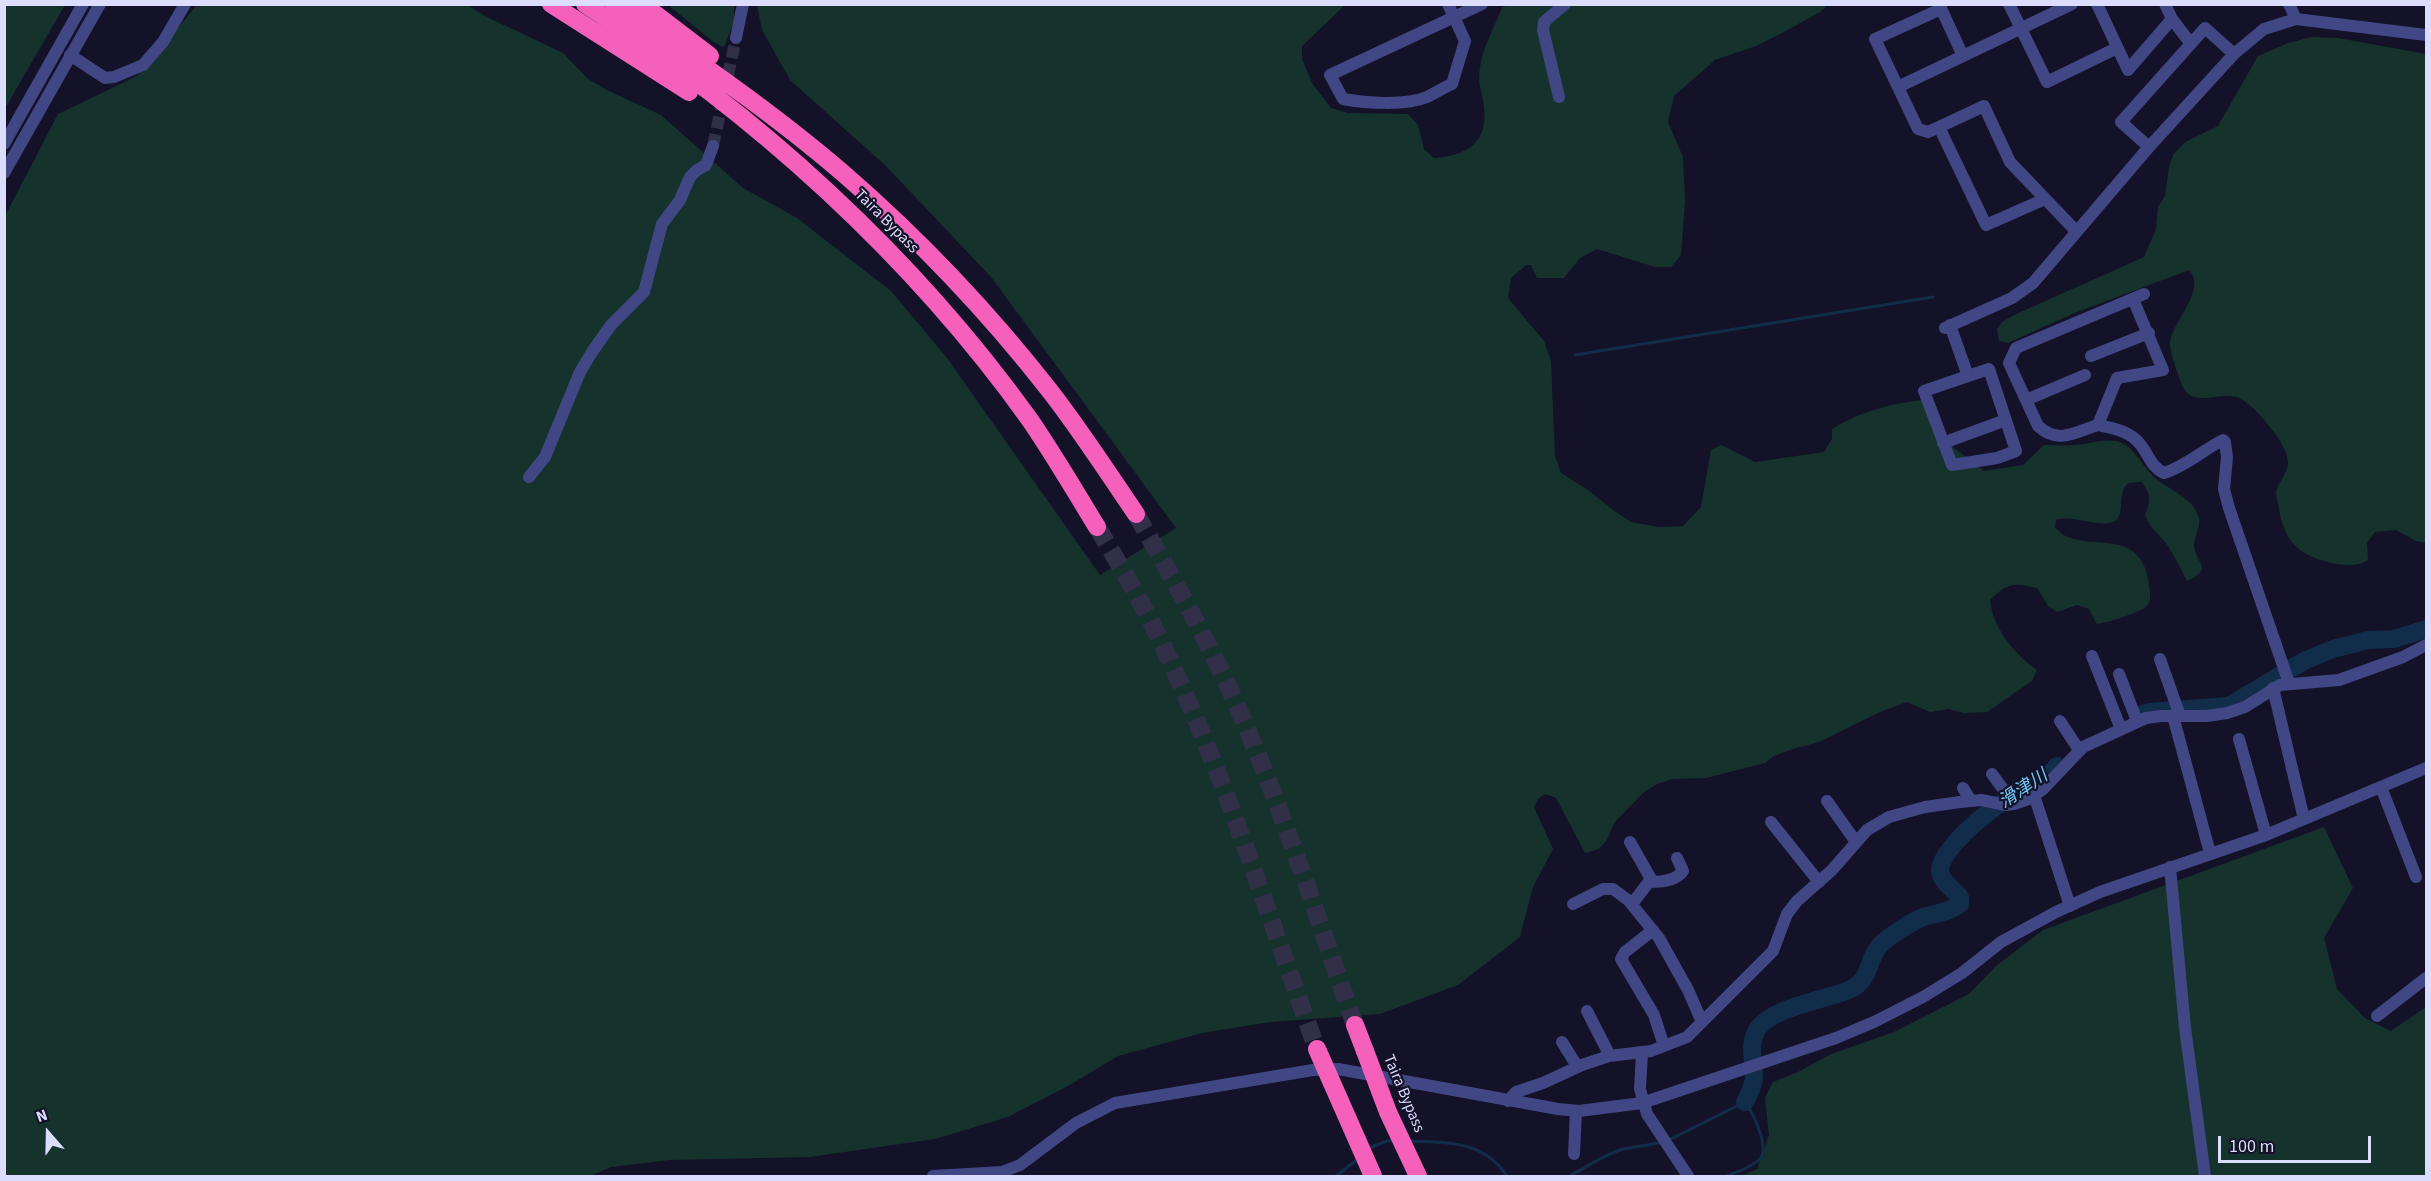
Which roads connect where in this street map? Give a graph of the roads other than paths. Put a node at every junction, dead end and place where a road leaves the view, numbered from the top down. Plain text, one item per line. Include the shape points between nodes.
1 (83, 4) edge
2 (100, 4) edge
3 (185, 4) edge
4 (551, 4) edge
5 (585, 4) edge
6 (614, 4) edge
7 (642, 4) edge
8 (743, 4) edge
9 (1448, 4) edge
10 (1482, 4) edge
11 (1565, 4) edge
12 (2009, 4) edge
13 (2072, 4) edge
14 (2097, 4) edge
15 (2165, 4) edge
16 (2289, 4) edge
17 (1940, 7) edge
18 (1455, 18) junction
19 (2172, 19) junction
20 (2296, 19) junction
21 (2021, 29) junction
22 (2427, 34) edge
23 (736, 38) tunnel mouth
24 (2192, 44) junction
25 (2117, 48) junction
26 (2234, 54) junction
27 (70, 55) junction
28 (1963, 56) junction
29 (1898, 87) junction
30 (1559, 97) dead end
31 (1939, 127) junction
32 (5, 141) edge
33 (713, 146) tunnel mouth
34 (20, 147) junction
35 (2149, 147) junction
36 (4, 173) edge
37 (833, 198) junction
38 (2045, 199) junction
39 (2076, 231) junction
40 (958, 285) junction
41 (2149, 333) junction
42 (2091, 356) dead end
43 (2085, 375) dead end
44 (1968, 376) junction
45 (2026, 400) junction
46 (2006, 420) junction
47 (2098, 426) junction
48 (1943, 442) junction
49 (529, 477) dead end
50 (1136, 514) tunnel mouth
51 (1097, 527) tunnel mouth
52 (2427, 645) edge
53 (2092, 656) dead end
54 (2160, 659) dead end
55 (2118, 674) dead end
56 (2289, 682) junction
57 (2273, 687) junction
58 (2177, 716) junction
59 (2060, 721) dead end
60 (2137, 722) junction
61 (2121, 729) junction
62 (2239, 739) dead end
63 (2079, 750) junction
64 (2427, 768) edge
65 (1992, 774) dead end
66 (2381, 787) junction
67 (1963, 788) dead end
68 (2034, 795) junction
69 (1827, 801) dead end
70 (1971, 801) junction
71 (2014, 804) junction
72 (2304, 819) junction
73 (1771, 822) dead end
74 (2266, 835) junction
75 (1630, 842) dead end
76 (1856, 842) junction
77 (2210, 853) junction
78 (1677, 858) dead end
79 (2170, 867) junction
80 (2416, 877) dead end
81 (1650, 882) junction
82 (1819, 882) junction
83 (1573, 904) dead end
84 (1632, 904) junction
85 (2070, 906) junction
86 (1653, 930) junction
87 (2427, 978) edge
88 (1587, 1011) dead end
89 (2377, 1016) dead end
90 (1702, 1022) junction
91 (1355, 1025) tunnel mouth
92 (1562, 1042) dead end
93 (1315, 1045) tunnel mouth
94 (1664, 1046) junction
95 (1642, 1053) junction
96 (1610, 1056) junction
97 (1577, 1066) junction
98 (1508, 1101) junction
99 (1644, 1103) junction
100 (1576, 1111) junction
101 (1574, 1154) dead end
102 (933, 1176) edge
103 (1373, 1176) edge
104 (1418, 1176) edge
105 (1688, 1176) edge
106 (2205, 1176) edge

1 - 32 street
2 - 27 street
3 - 27 street via 163,42 140,68 105,78
4 - 37 highway via 702,100
5 - 37 highway, Taira Bypass via 740,117
6 - 40 highway, Taira Bypass via 794,132 896,221
7 - 40 highway via 803,129 891,212
8 - 23 street
9 - 18 street
10 - 18 street
11 - 30 street via 1544,22 1543,30
12 - 21 street
13 - 21 street
14 - 25 street
15 - 19 street
16 - 20 street
17 - 28 street
17 - 29 street via 1875,39
18 - 18 street via 1465,41 1452,84 1412,101 1360,102 1343,99 1337,91 1330,75
19 - 24 street
19 - 25 street via 2128,70
20 - 22 street
20 - 26 street via 2264,29
21 - 25 street via 2047,82
21 - 28 street
24 - 26 street via 2205,28
24 - 35 street via 2121,122
26 - 35 street
27 - 34 street
28 - 29 street
29 - 31 street via 1918,129 1928,132
31 - 38 street via 1984,106 2010,162
31 - 38 street via 1986,225
32 - 34 street
33 - 49 street via 706,165 690,177 680,200 658,230 644,292 611,325 592,352 545,457
34 - 36 street
35 - 39 street
37 - 51 highway, Taira Bypass via 913,277 1002,383 1051,451
38 - 39 street
39 - 44 street via 2023,291 1947,326
40 - 50 highway, Taira Bypass via 1051,392
41 - 42 street
41 - 45 street via 2138,296 2016,348 2009,363
41 - 47 street via 2163,370 2116,378
43 - 45 street
44 - 46 street via 1989,369
44 - 48 street via 1924,391
45 - 47 street via 2038,426 2054,437
46 - 48 street
46 - 48 street via 2016,452 1952,465
47 - 56 street via 2120,430 2136,439 2153,466 2164,473 2218,442 2225,442 2224,489 2229,508
52 - 56 street via 2339,680
53 - 61 street
54 - 58 street
55 - 60 street
56 - 57 street
57 - 58 street via 2239,710
57 - 72 street
58 - 60 street
58 - 77 street
59 - 63 street
60 - 61 street
61 - 63 street
62 - 74 street
63 - 68 street
64 - 66 street
65 - 71 street
66 - 72 street
66 - 80 street
67 - 70 street
68 - 71 street
68 - 85 street
69 - 76 street
70 - 71 street
70 - 76 street via 1898,814 1874,826
72 - 74 street
73 - 82 street
74 - 77 street
75 - 81 street
76 - 82 street
77 - 79 street
78 - 81 street via 1683,871 1678,877
79 - 85 street
79 - 106 street via 2185,1028
81 - 84 street
82 - 90 street via 1787,914 1773,951
83 - 84 street via 1608,888
84 - 86 street
85 - 99 street via 2001,942 1962,973 1902,1009 1836,1038
86 - 90 street via 1674,963
86 - 94 street via 1621,959 1654,1015
87 - 89 street
88 - 96 street
90 - 94 street via 1687,1037
91 - 104 highway, Taira Bypass, bridge via 1388,1112
92 - 97 street
93 - 103 highway, bridge
94 - 95 street
95 - 96 street
95 - 99 street via 1640,1079
96 - 97 street
97 - 98 street via 1516,1092
98 - 100 street
98 - 102 street via 1348,1071 1313,1070 1115,1103 1076,1123 1020,1165 1002,1172
99 - 100 street
99 - 105 street via 1650,1121
100 - 101 street

